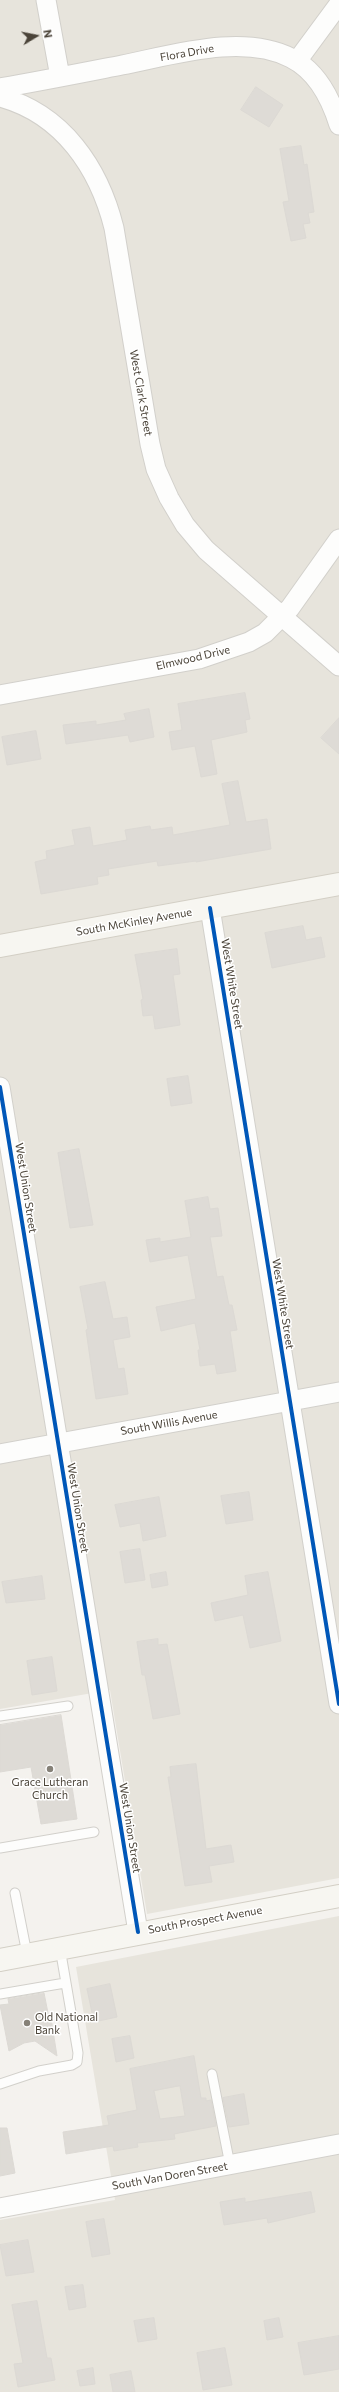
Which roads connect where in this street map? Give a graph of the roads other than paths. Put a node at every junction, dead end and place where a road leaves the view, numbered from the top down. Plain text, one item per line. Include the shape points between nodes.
1 (46, 0) edge
2 (339, 4) edge
3 (297, 61) junction
4 (60, 77) junction
5 (0, 88) edge
6 (0, 97) edge
7 (339, 125) edge
8 (339, 539) edge
9 (282, 617) junction
10 (339, 666) edge
11 (0, 695) edge
12 (339, 884) edge
13 (210, 908) junction
14 (0, 946) edge
15 (0, 1087) edge
16 (339, 1392) edge
17 (290, 1401) junction
18 (58, 1444) junction
19 (0, 1454) edge
20 (339, 1704) edge
21 (68, 1706) dead end
22 (0, 1716) edge
23 (94, 1832) dead end
24 (0, 1848) edge
25 (15, 1893) dead end
26 (339, 1896) edge
27 (138, 1932) junction
28 (60, 1948) junction
29 (27, 1954) junction
30 (0, 1960) edge
31 (65, 1983) junction
32 (0, 1994) edge
33 (212, 2074) dead end
34 (0, 2084) edge
35 (339, 2144) edge
36 (230, 2166) junction
37 (0, 2208) edge

1 - 4 street
2 - 3 street
3 - 4 street, Flora Drive via 265,49 225,47
3 - 7 street, Flora Drive via 326,93
4 - 5 street, Flora Drive
6 - 9 street, West Clark Street via 28,107 47,119 65,135 87,161 97,178 114,228 140,392 159,475 185,525 206,550
8 - 9 street, Elmwood Drive
9 - 10 street, West Clark Street
9 - 11 street, Elmwood Drive via 265,633 225,652
12 - 13 main road, South McKinley Avenue
13 - 14 main road, South McKinley Avenue
13 - 17 street, West White Street
15 - 18 street, West Union Street
16 - 17 street, South Willis Avenue
17 - 18 street, South Willis Avenue
17 - 20 street, West White Street
18 - 19 street, South Willis Avenue
18 - 27 street, West Union Street
21 - 22 lane
23 - 24 lane
25 - 29 lane
26 - 27 main road, South Prospect Avenue
27 - 28 main road, South Prospect Avenue
28 - 29 main road, South Prospect Avenue
28 - 31 lane
29 - 30 main road, South Prospect Avenue
31 - 32 lane
31 - 34 lane via 78,2053 77,2062 39,2070
33 - 36 lane
35 - 36 street, South Van Doren Street
36 - 37 street, South Van Doren Street

